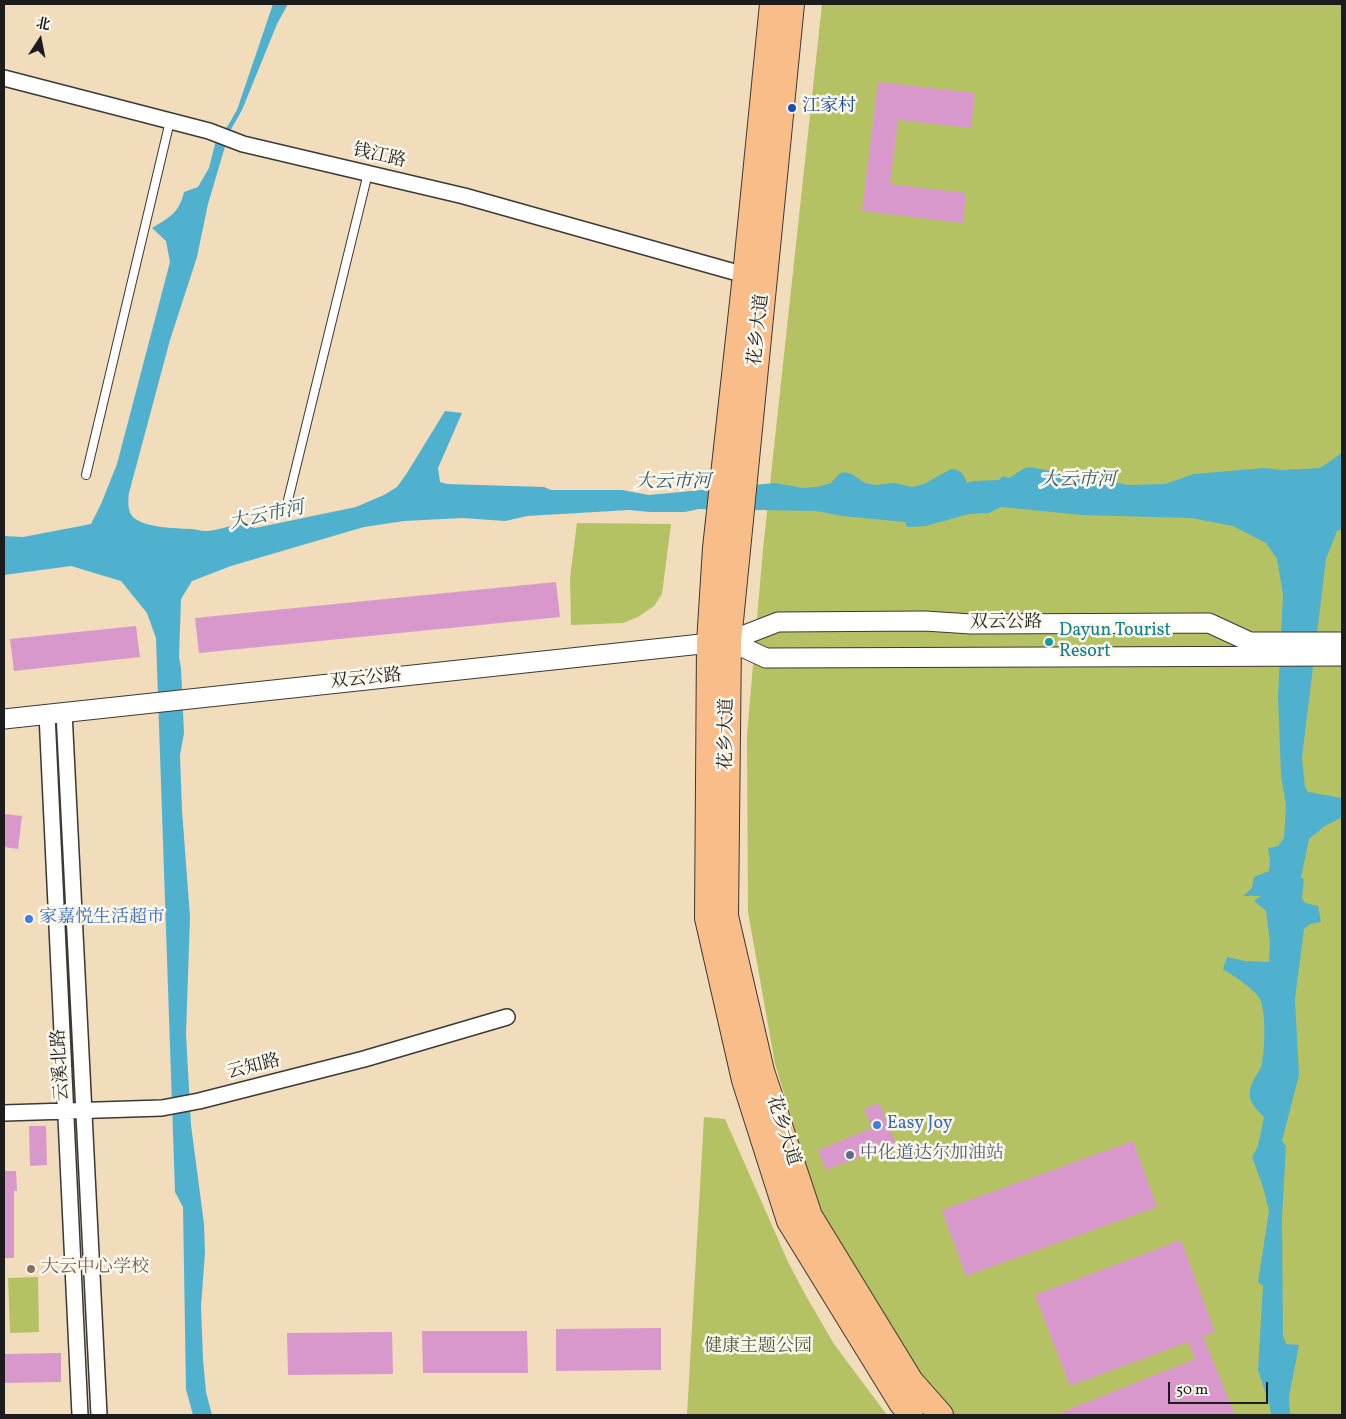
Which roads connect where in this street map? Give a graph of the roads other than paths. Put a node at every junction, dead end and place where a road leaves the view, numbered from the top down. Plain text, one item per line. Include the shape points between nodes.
1 (772, 4) edge
2 (792, 4) edge
3 (4, 78) edge
4 (170, 121) junction
5 (368, 173) junction
6 (745, 275) junction
7 (735, 463) junction
8 (86, 475) dead end
9 (288, 500) dead end
10 (719, 642) junction
11 (1273, 649) junction
12 (1337, 649) edge
13 (55, 713) junction
14 (4, 719) edge
15 (507, 1017) dead end
16 (84, 1111) junction
17 (66, 1112) junction
18 (4, 1113) edge
19 (80, 1415) edge
20 (99, 1415) edge
21 (912, 1415) edge
22 (941, 1415) edge

1 - 6 main road, 花乡大道
2 - 7 main road, 花乡大道
3 - 4 street, 钱江路
4 - 5 street, 钱江路 via 243,144
4 - 8 lane
5 - 6 street, 钱江路 via 464,196
5 - 9 lane
6 - 7 main road, 花乡大道
7 - 10 main road, 花乡大道 via 741,520
7 - 10 main road, 花乡大道 via 718,519
10 - 11 street, 双云公路 via 766,658
10 - 11 street, 双云公路 via 778,622 1209,623
10 - 13 street, 双云公路
10 - 21 main road, 花乡大道 via 707,918 744,1080 789,1221 901,1403
10 - 22 main road, 花乡大道 via 726,916 762,1071 810,1216 911,1382
11 - 12 street, 双云公路
13 - 14 street, 双云公路
13 - 16 street, 云溪北路
13 - 17 street, 云溪北路
15 - 16 street, 云知路 via 364,1059 198,1101 162,1108
16 - 17 street, 云知路
16 - 20 street, 云溪北路
17 - 18 street, 云知路
17 - 19 street, 云溪北路

